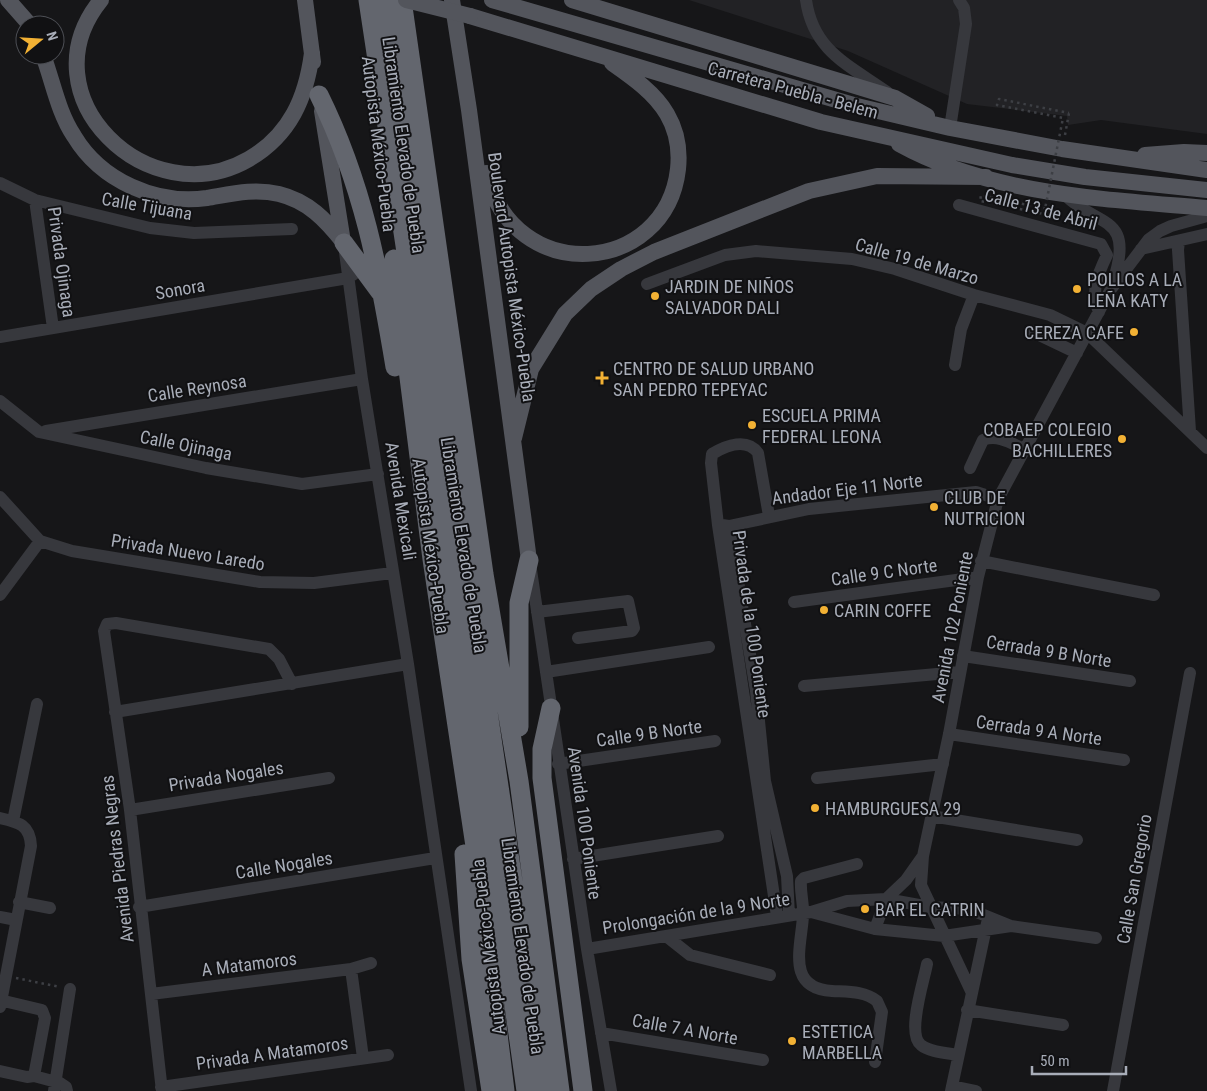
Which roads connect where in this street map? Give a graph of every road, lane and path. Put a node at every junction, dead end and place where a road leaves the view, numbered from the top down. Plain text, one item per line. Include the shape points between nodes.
1 (8, 0) edge
2 (101, 0) edge
3 (305, 0) edge
4 (360, 0) edge
5 (368, 0) edge
6 (383, 0) edge
7 (402, 0) edge
8 (406, 0) edge
9 (452, 0) edge
10 (492, 0) edge
11 (572, 0) edge
12 (806, 0) edge
13 (959, 0) edge
14 (21, 15) edge
15 (592, 52) junction
16 (312, 53) junction
17 (46, 65) edge
18 (319, 95) junction
19 (895, 98) junction
20 (469, 110) junction
21 (944, 126) junction
22 (884, 135) junction
23 (1062, 149) junction
24 (1207, 153) edge
25 (1120, 158) junction
26 (1207, 170) edge
27 (986, 177) junction
28 (0, 183) edge
29 (1207, 190) edge
30 (1064, 195) junction
31 (35, 200) junction
32 (960, 204) dead end
33 (1036, 206) dead end
34 (1207, 208) edge
35 (1207, 216) edge
36 (292, 229) dead end
37 (1207, 234) edge
38 (1179, 241) junction
39 (344, 243) junction
40 (1141, 249) junction
41 (355, 273) junction
42 (647, 284) dead end
43 (1111, 289) junction
44 (974, 294) junction
45 (382, 295) junction
46 (1099, 312) junction
47 (53, 328) junction
48 (1032, 331) dead end
49 (1088, 333) junction
50 (0, 337) edge
51 (1077, 353) junction
52 (955, 365) dead end
53 (362, 379) junction
54 (0, 401) edge
55 (1190, 431) junction
56 (39, 432) junction
57 (514, 438) junction
58 (1024, 448) junction
59 (1207, 448) edge
60 (970, 468) dead end
61 (378, 474) junction
62 (0, 497) edge
63 (998, 499) junction
64 (769, 516) junction
65 (724, 526) junction
66 (40, 541) junction
67 (432, 559) junction
68 (529, 560) junction
69 (981, 561) junction
70 (392, 573) junction
71 (978, 577) junction
72 (0, 595) edge
73 (1154, 596) dead end
74 (794, 602) dead end
75 (537, 612) junction
76 (444, 636) junction
77 (578, 638) dead end
78 (709, 647) dead end
79 (963, 656) junction
80 (408, 664) junction
81 (546, 672) junction
82 (959, 672) junction
83 (1190, 673) dead end
84 (1130, 681) dead end
85 (292, 684) junction
86 (804, 686) dead end
87 (37, 704) dead end
88 (551, 708) junction
89 (115, 712) junction
90 (950, 734) junction
91 (715, 741) dead end
92 (1124, 760) dead end
93 (558, 764) junction
94 (943, 764) junction
95 (329, 778) dead end
96 (816, 778) dead end
97 (519, 781) junction
98 (130, 810) junction
99 (931, 816) junction
100 (0, 818) edge
101 (13, 821) junction
102 (718, 836) dead end
103 (1077, 840) dead end
104 (923, 856) junction
105 (435, 858) junction
106 (573, 859) junction
107 (858, 864) dead end
108 (886, 899) junction
109 (18, 902) junction
110 (140, 907) junction
111 (930, 907) junction
112 (50, 908) dead end
113 (807, 912) junction
114 (783, 916) junction
115 (988, 916) junction
116 (0, 917) edge
117 (16, 920) junction
118 (1011, 926) junction
119 (875, 929) junction
120 (986, 930) junction
121 (666, 936) junction
122 (944, 936) junction
123 (1096, 938) dead end
124 (587, 949) junction
125 (371, 963) dead end
126 (927, 964) dead end
127 (351, 969) junction
128 (770, 975) dead end
129 (5, 976) junction
130 (70, 989) joint
131 (971, 991) junction
132 (151, 994) junction
133 (0, 1002) edge
134 (967, 1010) junction
135 (1063, 1025) dead end
136 (601, 1033) junction
137 (388, 1055) dead end
138 (958, 1055) junction
139 (364, 1058) junction
140 (764, 1060) dead end
141 (875, 1062) dead end
142 (0, 1071) edge
143 (34, 1076) junction
144 (54, 1086) edge
145 (162, 1089) edge
146 (951, 1089) edge
147 (67, 1091) edge
148 (471, 1091) edge
149 (491, 1091) edge
150 (505, 1091) edge
151 (526, 1091) edge
152 (544, 1091) edge
153 (560, 1091) edge
154 (584, 1091) edge
155 (611, 1091) edge
156 (976, 1091) edge
157 (1113, 1091) edge

1 - 14 main road
2 - 16 main road via 88,21 78,55 78,79 84,104 96,125 120,149 163,171 185,175 218,172 245,161 273,143 298,108
3 - 16 main road
4 - 67 highway, Autopista México-Puebla
5 - 151 highway, Libramiento Elevado de Puebla via 434,438
6 - 152 highway, Libramiento Elevado de Puebla
7 - 97 highway via 484,574
8 - 15 main road, Carretera Puebla - Belem, bridge
9 - 20 main road, Boulevard Autopista México-Puebla
10 - 21 main road, Carretera Puebla - Belem via 848,103
11 - 19 main road
12 - 19 street via 813,28 827,49
13 - 21 street via 964,8 966,24
15 - 20 main road via 626,73 654,99 671,121 678,146 676,182 668,203 650,227 624,244 590,254 568,254 541,246 522,233 504,215 491,190
15 - 22 main road, Carretera Puebla - Belem via 821,122
16 - 18 main road
17 - 39 main road via 73,136 94,162 117,178 145,192 175,199 251,191 292,198 325,220
18 - 39 main road
18 - 45 highway via 355,178
19 - 21 main road
20 - 57 main road, Boulevard Autopista México-Puebla
21 - 23 main road, Carretera Puebla - Belem
22 - 27 main road via 917,154
22 - 29 main road, Carretera Puebla - Belem via 1012,165 1085,177
23 - 25 main road, Carretera Puebla - Belem
23 - 33 path, bridge via 1069,113 998,99 998,104 1063,118 1044,214 980,201 981,195
24 - 25 main road
25 - 26 main road, Carretera Puebla - Belem
27 - 30 main road
27 - 57 main road via 876,176 829,186 654,252 621,268 590,289 565,314 546,343 531,369
28 - 31 street, Calle Tijuana
30 - 34 main road
30 - 43 street, Avenida 102 Poniente via 1102,218 1116,234 1120,253
31 - 36 street, Calle Tijuana via 150,228 176,231
31 - 47 street, Privada Ojinaga
32 - 46 street, Calle 13 de Abril via 1101,244 1107,255 1095,283
35 - 40 street, Avenida 102 Poniente via 1160,231
37 - 38 street
38 - 40 street
38 - 55 street
39 - 41 highway
40 - 43 street, Avenida 102 Poniente
41 - 45 highway
41 - 47 street, Sonora
41 - 53 street, Avenida Mexicali
42 - 44 street, Calle 19 de Marzo via 725,255 756,251 852,259
43 - 46 street, Avenida 102 Poniente
44 - 49 street, Calle 19 de Marzo via 1050,315
44 - 52 street via 961,329
45 - 67 highway via 424,537
46 - 49 street, Avenida 102 Poniente
47 - 50 street, Sonora
48 - 51 street
49 - 51 street, Avenida 102 Poniente
49 - 55 street, Calle 19 de Marzo
51 - 58 street, Avenida 102 Poniente
53 - 56 street, Calle Reynosa
53 - 61 street, Avenida Mexicali
54 - 56 street, Calle Ojinaga
55 - 59 street, Calle 19 de Marzo
56 - 61 street, Calle Ojinaga via 206,468 302,484
57 - 68 main road, Boulevard Autopista México-Puebla
58 - 60 street via 989,437 982,440
58 - 63 street, Avenida 102 Poniente
61 - 70 street, Avenida Mexicali
62 - 66 street
63 - 64 street, Andador Eje 11 Norte via 976,492
63 - 69 street, Avenida 102 Poniente
64 - 65 street, Andador Eje 11 Norte
64 - 65 street, Privada de la 100 Poniente via 758,454 746,444 731,446 712,454 711,463
65 - 114 street, Privada de la 100 Poniente
66 - 70 street, Privada Nuevo Laredo via 72,551 260,582 314,583
66 - 72 street
67 - 76 highway, Autopista México-Puebla
68 - 75 street, Avenida 100 Poniente
68 - 97 highway via 519,603
69 - 71 street, Avenida 102 Poniente
69 - 73 street
70 - 80 street, Avenida Mexicali
71 - 74 street, Calle 9 C Norte
71 - 79 street, Avenida 102 Poniente
75 - 77 street via 628,601 632,631
75 - 81 street, Avenida 100 Poniente
76 - 149 highway via 471,959
76 - 150 highway, Autopista México-Puebla via 475,846
78 - 81 street
79 - 82 street, Avenida 102 Poniente
79 - 84 street, Cerrada 9 B Norte
80 - 85 street
80 - 105 street, Avenida Mexicali
81 - 88 street, Avenida 100 Poniente
82 - 86 street
82 - 90 street, Avenida 102 Poniente
83 - 157 street, Calle San Gregorio
85 - 89 street
85 - 89 street, Avenida Piedras Negras via 279,659 269,649 116,622 107,624 104,630
87 - 101 street
88 - 93 street, Avenida 100 Poniente
88 - 154 highway via 542,749 543,793
89 - 98 street, Avenida Piedras Negras
90 - 92 street, Cerrada 9 A Norte
90 - 94 street, Avenida 102 Poniente
91 - 93 street, Calle 9 B Norte
93 - 106 street, Avenida 100 Poniente
94 - 96 street
94 - 99 street, Avenida 102 Poniente
95 - 98 street, Privada Nogales
97 - 153 highway
98 - 110 street, Avenida Piedras Negras
99 - 103 street
99 - 104 street, Avenida 102 Poniente
100 - 101 street
101 - 109 street via 27,829 31,846
102 - 106 street
104 - 108 street via 906,880
104 - 111 street, Avenida 102 Poniente via 921,885
105 - 110 street, Calle Nogales
105 - 148 street, Avenida Mexicali
106 - 124 street, Avenida 100 Poniente
107 - 113 street via 804,878 800,887
108 - 111 street, Prolongación de la 9 Norte
108 - 113 street, Prolongación de la 9 Norte via 847,901
108 - 119 street
109 - 112 street
109 - 117 street
110 - 132 street, Avenida Piedras Negras
111 - 115 street via 969,910
111 - 122 street, Avenida 102 Poniente
113 - 114 street, Prolongación de la 9 Norte
113 - 119 street, Prolongación de la 9 Norte
113 - 141 street via 798,961 804,981 813,988 858,992 877,1001 882,1012
114 - 121 street, Prolongación de la 9 Norte
115 - 118 street
115 - 120 street
116 - 117 street
117 - 129 street
118 - 120 street
118 - 123 street
119 - 122 street, Prolongación de la 9 Norte
120 - 122 street
120 - 131 street
121 - 124 street, Prolongación de la 9 Norte
121 - 128 street via 690,955
122 - 131 street, Avenida 102 Poniente
124 - 136 street, Avenida 100 Poniente
125 - 127 street, A Matamoros
126 - 138 street via 914,1029 916,1041 922,1047
127 - 132 street, A Matamoros
127 - 139 street
129 - 130 path
129 - 133 street
130 - 144 street
131 - 134 street
132 - 145 street, Avenida Piedras Negras
133 - 143 street via 42,1010 45,1018
134 - 135 street
134 - 138 street
136 - 140 street, Calle 7 A Norte
136 - 155 street, Avenida 100 Poniente
137 - 139 street, Privada A Matamoros
138 - 146 street
139 - 145 street, Privada A Matamoros
142 - 143 street
143 - 144 street
144 - 147 street via 66,1087
146 - 156 street

